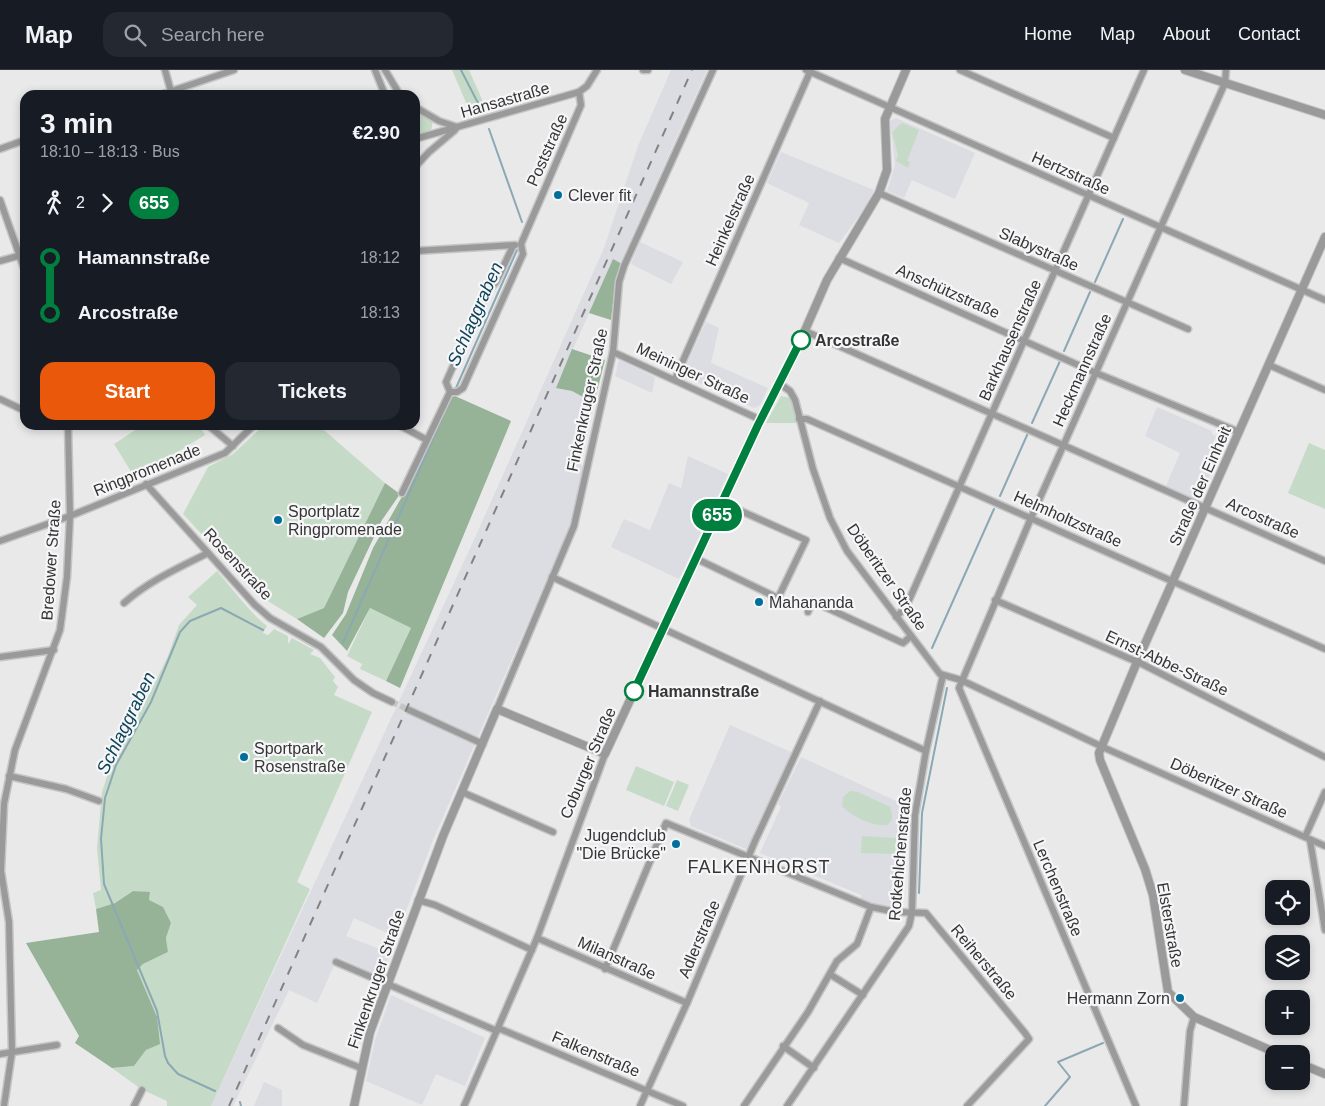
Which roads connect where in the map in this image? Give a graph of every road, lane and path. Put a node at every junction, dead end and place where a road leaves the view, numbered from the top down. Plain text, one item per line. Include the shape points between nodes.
1 (165, 70) edge
2 (234, 70) edge
3 (375, 70) edge
4 (385, 70) edge
5 (597, 70) edge
6 (643, 70) edge
7 (648, 70) edge
8 (713, 70) edge
9 (906, 70) edge
10 (960, 70) edge
11 (1144, 70) edge
12 (1185, 70) edge
13 (1226, 70) edge
14 (808, 71) edge
15 (1225, 83) junction
16 (171, 90) edge
17 (180, 90) edge
18 (383, 90) edge
19 (397, 90) edge
20 (580, 92) junction
21 (890, 107) junction
22 (420, 110) edge
23 (1325, 115) edge
24 (458, 127) junction
25 (420, 138) edge
26 (1114, 138) junction
27 (20, 142) edge
28 (0, 149) edge
29 (420, 162) edge
30 (879, 193) junction
31 (1089, 196) junction
32 (0, 200) edge
33 (1161, 228) junction
34 (1325, 237) edge
35 (521, 244) junction
36 (513, 246) junction
37 (20, 250) edge
38 (420, 251) edge
39 (20, 256) edge
40 (839, 258) junction
41 (0, 261) edge
42 (1056, 271) junction
43 (1301, 290) junction
44 (1325, 300) edge
45 (1127, 303) junction
46 (1188, 329) dead end
47 (805, 331) junction
48 (1025, 341) junction
49 (613, 352) junction
50 (1268, 365) junction
51 (1096, 373) junction
52 (675, 379) junction
53 (780, 384) junction
54 (1325, 390) edge
55 (450, 392) junction
56 (0, 400) edge
57 (20, 409) edge
58 (992, 413) junction
59 (799, 419) junction
60 (761, 420) junction
61 (68, 430) edge
62 (214, 430) edge
63 (249, 430) edge
64 (408, 430) edge
65 (1239, 432) junction
66 (425, 439) junction
67 (1064, 445) junction
68 (233, 446) junction
69 (146, 484) junction
70 (960, 485) junction
71 (402, 493) dead end
72 (722, 503) junction
73 (1206, 507) junction
74 (70, 516) junction
75 (1031, 518) junction
76 (0, 542) edge
77 (208, 553) junction
78 (697, 559) junction
79 (1325, 561) edge
80 (552, 577) junction
81 (1174, 581) junction
82 (995, 600) junction
83 (124, 603) dead end
84 (808, 612) dead end
85 (896, 617) junction
86 (663, 629) junction
87 (911, 636) junction
88 (1325, 649) edge
89 (54, 650) junction
90 (0, 657) edge
91 (1137, 662) junction
92 (943, 675) junction
93 (961, 680) junction
94 (820, 701) junction
95 (392, 702) tunnel mouth
96 (497, 709) junction
97 (409, 710) tunnel mouth
98 (482, 744) junction
99 (1101, 746) junction
100 (926, 751) junction
101 (605, 754) junction
102 (1325, 757) edge
103 (9, 776) junction
104 (462, 792) junction
105 (1325, 792) edge
106 (99, 801) dead end
107 (553, 832) dead end
108 (1308, 838) junction
109 (1325, 846) edge
110 (748, 857) junction
111 (1, 872) edge
112 (418, 900) junction
113 (871, 907) junction
114 (912, 912) junction
115 (1325, 930) edge
116 (537, 938) junction
117 (532, 950) junction
118 (336, 962) dead end
119 (605, 969) junction
120 (831, 975) junction
121 (387, 984) junction
122 (863, 995) junction
123 (686, 1003) junction
124 (1194, 1017) junction
125 (278, 1028) dead end
126 (498, 1030) junction
127 (57, 1046) dead end
128 (783, 1046) junction
129 (1265, 1048) edge
130 (12, 1052) junction
131 (0, 1054) edge
132 (361, 1068) junction
133 (814, 1068) junction
134 (1310, 1068) edge
135 (1325, 1074) edge
136 (142, 1090) dead end
137 (648, 1091) junction
138 (4, 1106) edge
139 (134, 1106) edge
140 (354, 1106) edge
141 (464, 1106) edge
142 (640, 1106) edge
143 (683, 1106) edge
144 (744, 1106) edge
145 (788, 1106) edge
146 (967, 1106) edge
147 (1136, 1106) edge
148 (1184, 1106) edge

1 - 16 street
2 - 17 street
3 - 18 street
4 - 19 street
5 - 20 street, Poststraße via 588,86
6 - 7 street
8 - 49 street, Finkenkruger Straße via 624,266
9 - 21 street
10 - 26 street
11 - 26 street, Barkhausenstraße
12 - 15 street
13 - 15 street, Heckmannstraße
14 - 21 street, Hertzstraße
14 - 52 street, Heinkelstraße
15 - 23 street
15 - 33 street, Heckmannstraße
20 - 24 street, Hansastraße
20 - 35 street, Poststraße via 578,112
21 - 30 street via 884,129 887,170
21 - 31 street, Hertzstraße
22 - 24 street
24 - 25 street, Hansastraße
24 - 29 street
26 - 31 street, Barkhausenstraße
27 - 28 street
30 - 40 street
30 - 42 street, Slabystraße
31 - 33 street, Hertzstraße
31 - 42 street, Barkhausenstraße
32 - 37 street
33 - 43 street, Hertzstraße
33 - 45 street, Heckmannstraße
34 - 43 street, Straße der Einheit
35 - 36 street
35 - 55 street, Poststraße via 523,254 462,388 458,392
36 - 38 street
36 - 55 street, Poststraße via 496,282 484,297 446,382
39 - 41 street
40 - 47 street
40 - 48 street, Anschützstraße
42 - 45 street, Slabystraße
42 - 48 street, Barkhausenstraße
43 - 44 street, Hertzstraße
43 - 50 street, Straße der Einheit
45 - 46 street, Slabystraße
45 - 51 street, Heckmannstraße
47 - 53 street
47 - 58 street, Arcostraße
48 - 51 street, Anschützstraße
48 - 58 street, Barkhausenstraße
49 - 52 street, Meininger Straße
49 - 80 street, Finkenkruger Straße via 574,526
50 - 54 street
50 - 65 street, Straße der Einheit
51 - 65 street, Anschützstraße
51 - 67 street, Heckmannstraße
52 - 60 street, Meininger Straße
53 - 59 street, Döberitzer Straße via 793,396
53 - 60 street, Coburger Straße
55 - 66 street, Poststraße
56 - 57 street
58 - 67 street, Arcostraße
58 - 70 street, Barkhausenstraße
59 - 70 street, Helmholtzstraße via 807,419
59 - 85 street, Döberitzer Straße via 813,469 839,536
60 - 72 street, Coburger Straße
61 - 74 street, Bredower Straße
62 - 68 street
63 - 68 street, Ringpromenade
64 - 66 street
65 - 73 street, Straße der Einheit
66 - 71 street, Poststraße
67 - 73 street, Arcostraße
67 - 75 street, Heckmannstraße
68 - 69 street, Ringpromenade via 225,453
69 - 74 street, Ringpromenade
69 - 77 street, Rosenstraße
70 - 75 street, Helmholtzstraße
70 - 85 street, Barkhausenstraße via 906,608
72 - 78 street, Coburger Straße
72 - 78 street via 806,540 778,598
73 - 79 street, Arcostraße
73 - 81 street, Straße der Einheit
74 - 76 street, Ringpromenade
74 - 89 street, Bredower Straße via 67,577
75 - 81 street, Helmholtzstraße
75 - 82 street, Heckmannstraße
77 - 83 street via 164,574
77 - 95 street, Rosenstraße via 270,618 307,637 354,680
78 - 86 street, Coburger Straße
80 - 86 street
80 - 96 street, Finkenkruger Straße
81 - 88 street, Helmholtzstraße
81 - 91 street, Straße der Einheit
82 - 91 street, Ernst-Abbe-Straße
82 - 93 street, Heckmannstraße
84 - 87 street via 812,601 903,643
85 - 87 street, Döberitzer Straße
86 - 94 street
86 - 101 street, Coburger Straße
87 - 92 street, Döberitzer Straße
89 - 90 street
89 - 103 street, Bredower Straße via 15,750
91 - 99 street, Straße der Einheit
91 - 102 street, Ernst-Abbe-Straße
92 - 93 street, Döberitzer Straße
92 - 100 street, Rotkehlchenstraße
93 - 99 street, Döberitzer Straße
93 - 147 street, Lerchenstraße via 958,688
94 - 100 street
94 - 110 street, Adlerstraße
96 - 98 street, Finkenkruger Straße
96 - 101 street
97 - 98 street
98 - 104 street, Finkenkruger Straße
99 - 108 street, Döberitzer Straße
99 - 124 street, Elsterstraße via 1100,760 1153,895 1168,992
100 - 114 street, Rotkehlchenstraße via 915,815
101 - 116 street, Coburger Straße
103 - 106 street via 66,789
103 - 111 street, Bredower Straße via 2,821
104 - 107 street
104 - 112 street, Finkenkruger Straße
105 - 108 street
108 - 109 street, Döberitzer Straße
108 - 115 street
110 - 113 street, Reiherstraße
110 - 119 street, Reiherstraße via 666,823
110 - 123 street, Adlerstraße
111 - 130 street, Bredower Straße via 9,922
112 - 117 street, Finkenkruger Straße
112 - 121 street, Finkenkruger Straße
113 - 114 street, Reiherstraße
113 - 120 street, Rotkehlchenstraße via 857,944 837,962
114 - 122 street, Rotkehlchenstraße via 905,934
114 - 146 street, Reiherstraße via 926,913 1029,1039
116 - 117 street, Coburger Straße
116 - 119 street, Milanstraße
117 - 126 street, Coburger Straße
118 - 121 street, Falkenstraße
119 - 123 street, Milanstraße
120 - 122 street
120 - 128 street, Rotkehlchenstraße
121 - 126 street, Falkenstraße
121 - 132 street, Finkenkruger Straße
122 - 133 street, Rotkehlchenstraße
123 - 137 street, Adlerstraße
124 - 129 street
124 - 148 street
125 - 132 street, Finkenkruger Straße via 303,1045
126 - 137 street, Falkenstraße
126 - 141 street, Coburger Straße
127 - 130 street
128 - 133 street
128 - 144 street, Rotkehlchenstraße
130 - 131 street
130 - 138 street, Bredower Straße
132 - 140 street, Finkenkruger Straße
133 - 145 street, Rotkehlchenstraße
134 - 135 street
136 - 139 street
137 - 142 street, Adlerstraße
137 - 143 street, Falkenstraße

